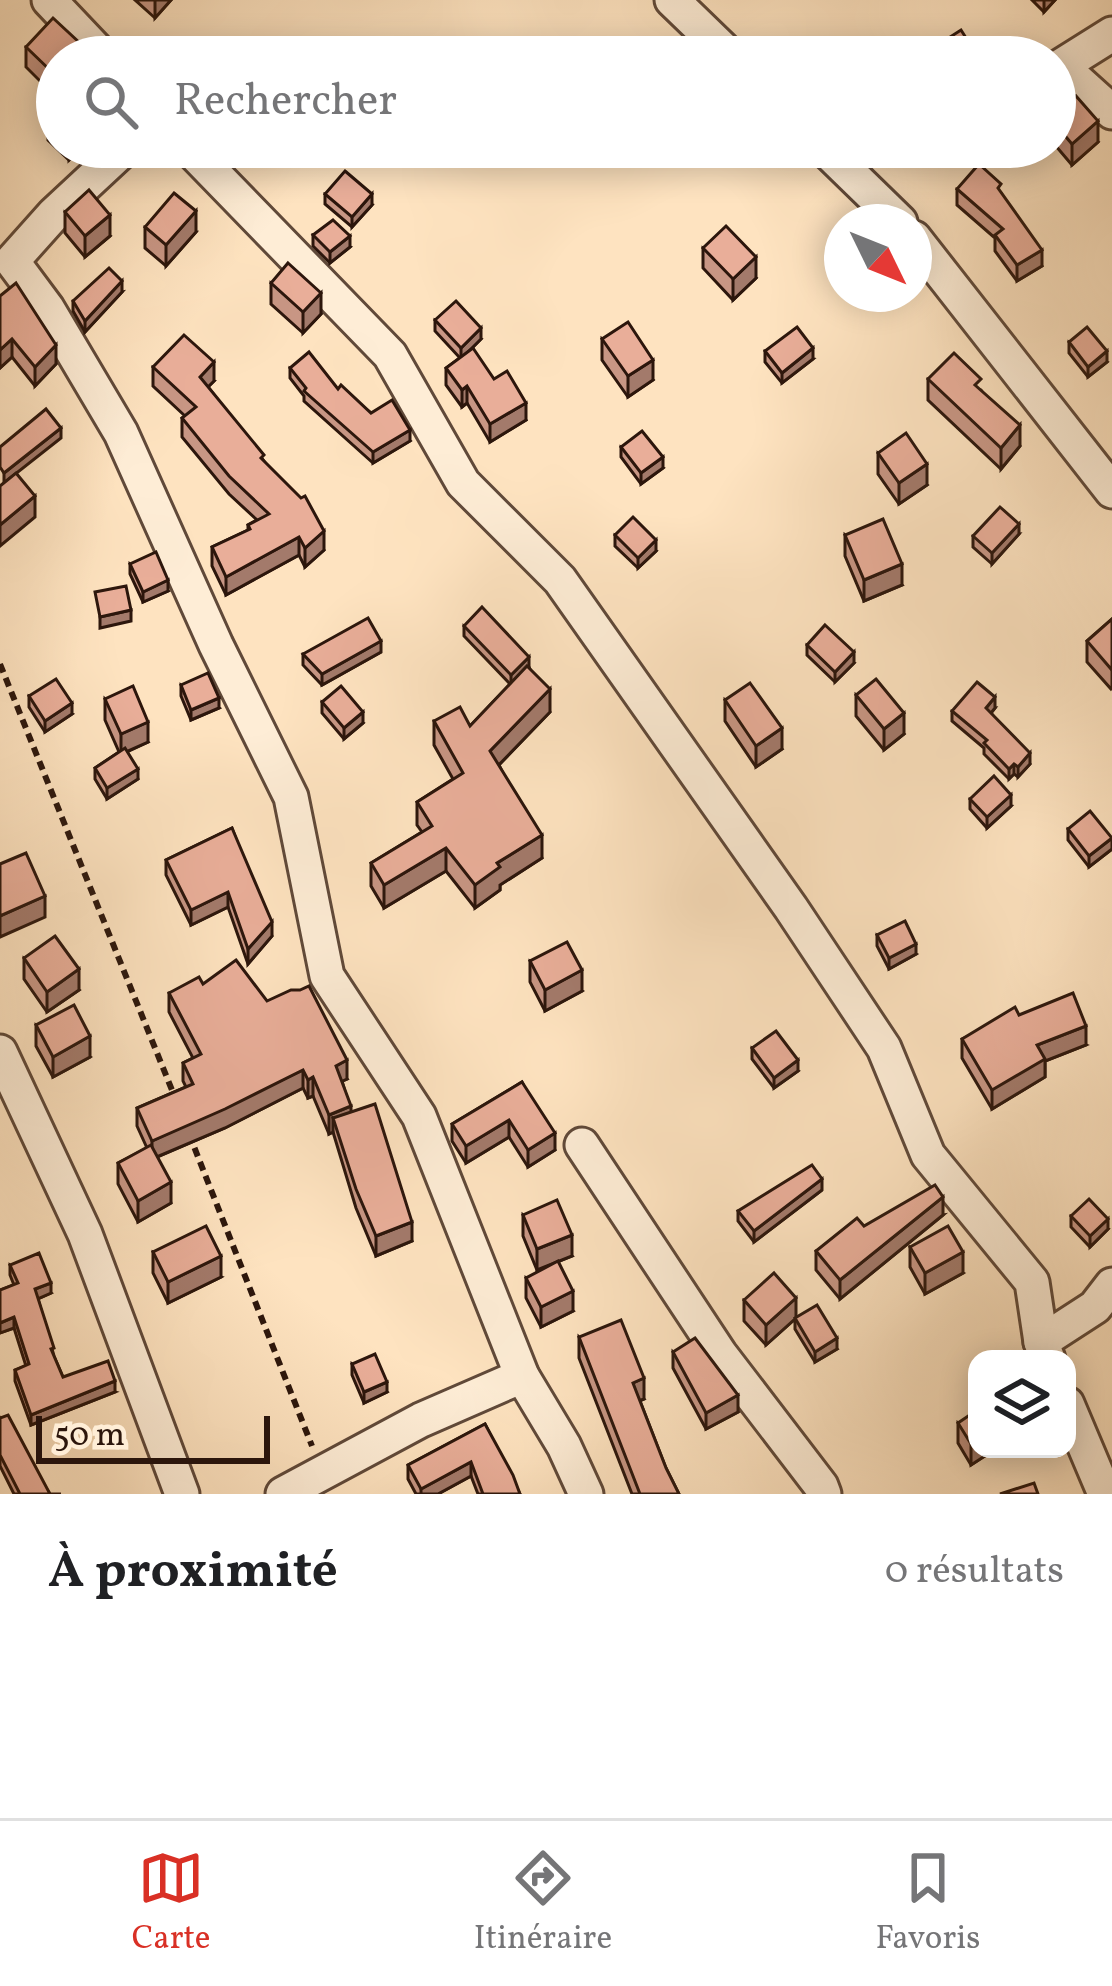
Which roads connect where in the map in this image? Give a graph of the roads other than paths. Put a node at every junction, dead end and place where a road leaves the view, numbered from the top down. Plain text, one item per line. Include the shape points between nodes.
1 (50, 0) edge
2 (672, 0) edge
3 (1112, 34) edge
4 (83, 36) edge
5 (709, 36) edge
6 (1076, 57) edge
7 (1076, 80) edge
8 (1112, 112) edge
9 (103, 168) edge
10 (208, 168) edge
11 (845, 168) edge
12 (882, 204) edge
13 (932, 261) edge
14 (1112, 491) edge
15 (0, 1052) edge
16 (582, 1145) dead end
17 (1112, 1285) edge
18 (1044, 1350) edge
19 (522, 1376) junction
20 (1076, 1425) edge
21 (813, 1491) edge
22 (182, 1494) edge
23 (284, 1494) edge
24 (586, 1494) edge
25 (1105, 1494) edge

1 - 4 street
2 - 5 street
3 - 6 street
7 - 8 street
9 - 19 street via 12,261 121,433 291,796 327,976 419,1117
10 - 18 street via 391,355 463,483 560,580 884,1048 928,1155 1032,1282
11 - 12 street
13 - 14 street
15 - 22 street via 85,1234
16 - 21 street
17 - 18 street
19 - 23 street
19 - 24 street
20 - 25 street

